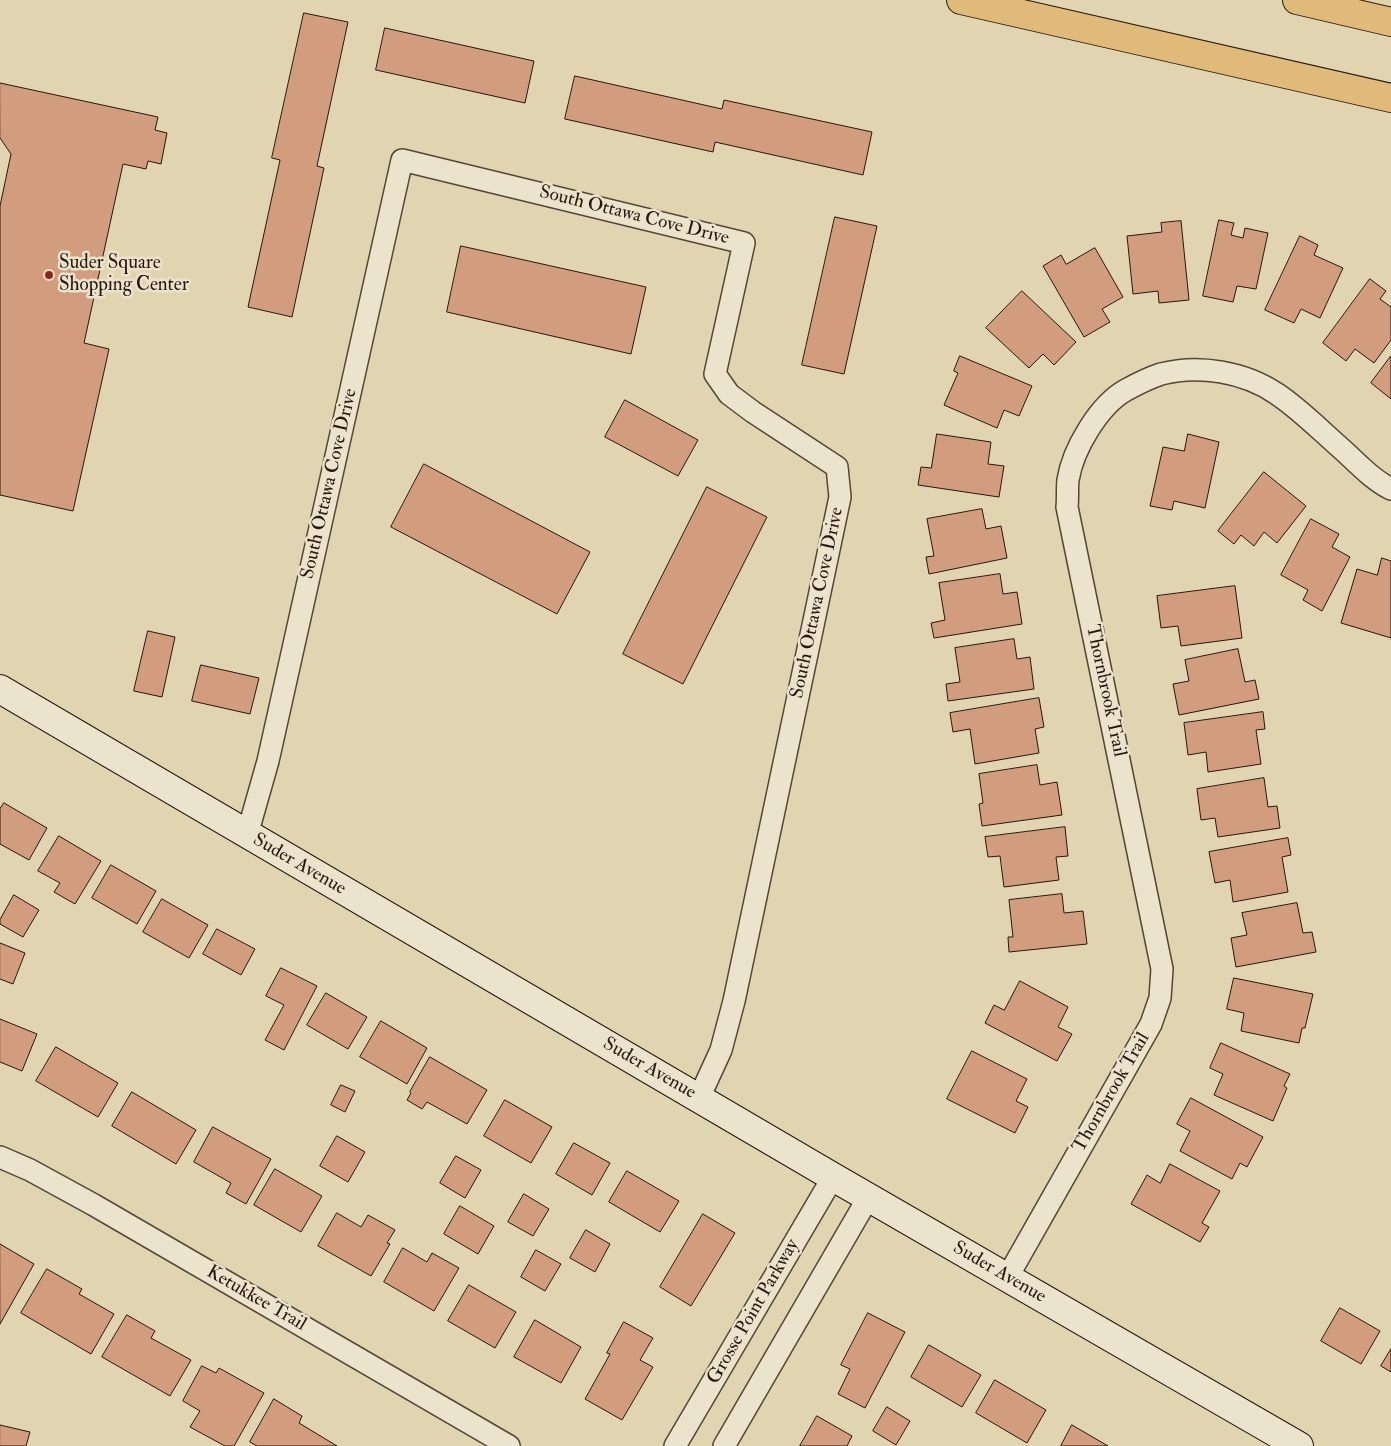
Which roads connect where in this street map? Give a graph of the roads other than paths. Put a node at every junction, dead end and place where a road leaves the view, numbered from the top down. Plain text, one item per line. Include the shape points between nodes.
1 (961, 0) edge
2 (1297, 0) edge
3 (1391, 22) edge
4 (1391, 98) edge
5 (1391, 489) edge
6 (0, 689) edge
7 (247, 835) junction
8 (699, 1098) junction
9 (0, 1157) edge
10 (833, 1177) junction
11 (868, 1198) junction
12 (1007, 1278) junction
13 (509, 1446) edge
14 (675, 1446) edge
15 (724, 1446) edge
16 (1299, 1446) edge

1 - 4 highway
2 - 3 highway
5 - 12 street, Thornbrook Trail via 1277,394 1232,374 1186,370 1161,374 1116,395 1086,433 1068,479 1067,506 1162,969 1160,998 1151,1024
6 - 7 street, Suder Avenue
7 - 8 street, Suder Avenue
7 - 8 street, South Ottawa Cove Drive via 270,751 402,160 744,243 715,374 729,394 836,467 840,497 734,1001 721,1050
8 - 10 street, Suder Avenue
9 - 13 street, Ketukkee Trail via 94,1205
10 - 11 street, Suder Avenue
10 - 14 street, Grosse Point Parkway
11 - 12 street, Suder Avenue
11 - 15 street
12 - 16 street, Suder Avenue

